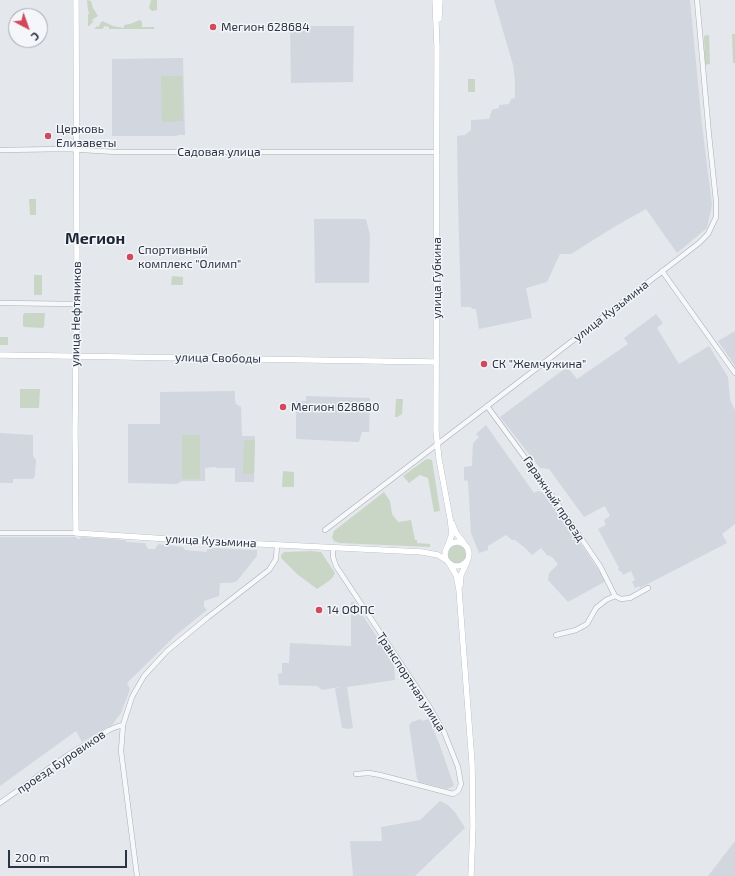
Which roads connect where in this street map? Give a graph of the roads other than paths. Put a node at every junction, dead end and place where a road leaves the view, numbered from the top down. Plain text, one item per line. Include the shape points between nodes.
1 (76, 0) edge
2 (435, 0) edge
3 (440, 0) edge
4 (697, 0) edge
5 (437, 37) junction
6 (0, 150) edge
7 (76, 150) junction
8 (437, 152) junction
9 (662, 271) junction
10 (0, 303) edge
11 (76, 304) junction
12 (0, 355) edge
13 (76, 356) junction
14 (436, 362) junction
15 (735, 373) edge
16 (487, 406) junction
17 (437, 445) junction
18 (450, 518) junction
19 (325, 530) dead end
20 (0, 533) edge
21 (76, 533) junction
22 (465, 544) junction
23 (278, 545) junction
24 (448, 546) junction
25 (333, 548) junction
26 (422, 552) junction
27 (468, 559) junction
28 (448, 562) junction
29 (648, 588) dead end
30 (459, 590) junction
31 (615, 596) junction
32 (556, 635) dead end
33 (123, 725) junction
34 (356, 774) dead end
35 (0, 803) edge
36 (470, 875) edge
37 (137, 876) edge

1 - 7 main road, улица Нефтяников
2 - 5 main road, улица Губкина
3 - 5 main road, улица Губкина
4 - 9 street, улица Кузьмина via 716,217 704,238
5 - 8 main road, улица Губкина
6 - 7 street, Садовая улица
7 - 8 street, Садовая улица
7 - 11 main road, улица Нефтяников
8 - 14 main road, улица Губкина
9 - 15 street
9 - 16 street, улица Кузьмина
10 - 11 street
11 - 13 main road, улица Нефтяников
12 - 13 main road, улица Свободы
13 - 14 main road, улица Свободы
13 - 21 main road, улица Нефтяников
14 - 17 main road, улица Губкина
16 - 17 street, улица Кузьмина
16 - 31 street, Гаражный проезд via 600,566
17 - 18 main road, улица Губкина
17 - 19 street, улица Кузьмина
18 - 22 main road via 456,533
18 - 24 main road via 452,534
20 - 21 street, улица Кузьмина
21 - 23 main road, улица Кузьмина
22 - 24 main road via 456,541
22 - 27 main road via 469,551
23 - 25 main road, улица Кузьмина
23 - 33 street via 276,559 269,570 181,639 153,666 135,691
24 - 26 main road via 440,550
24 - 28 main road via 444,553
25 - 26 main road, улица Кузьмина
25 - 34 street, Транспортная улица via 336,566 442,728 458,767 461,784 458,792 453,794 380,775
26 - 28 main road via 438,555
27 - 28 main road via 459,566
27 - 30 main road via 461,575
28 - 30 main road via 456,575
29 - 31 street via 630,598 621,599
30 - 36 main road via 472,763 473,826
31 - 32 street via 599,605 587,624
33 - 35 street, проезд Буровиков via 109,730 68,755
33 - 37 street via 122,762

